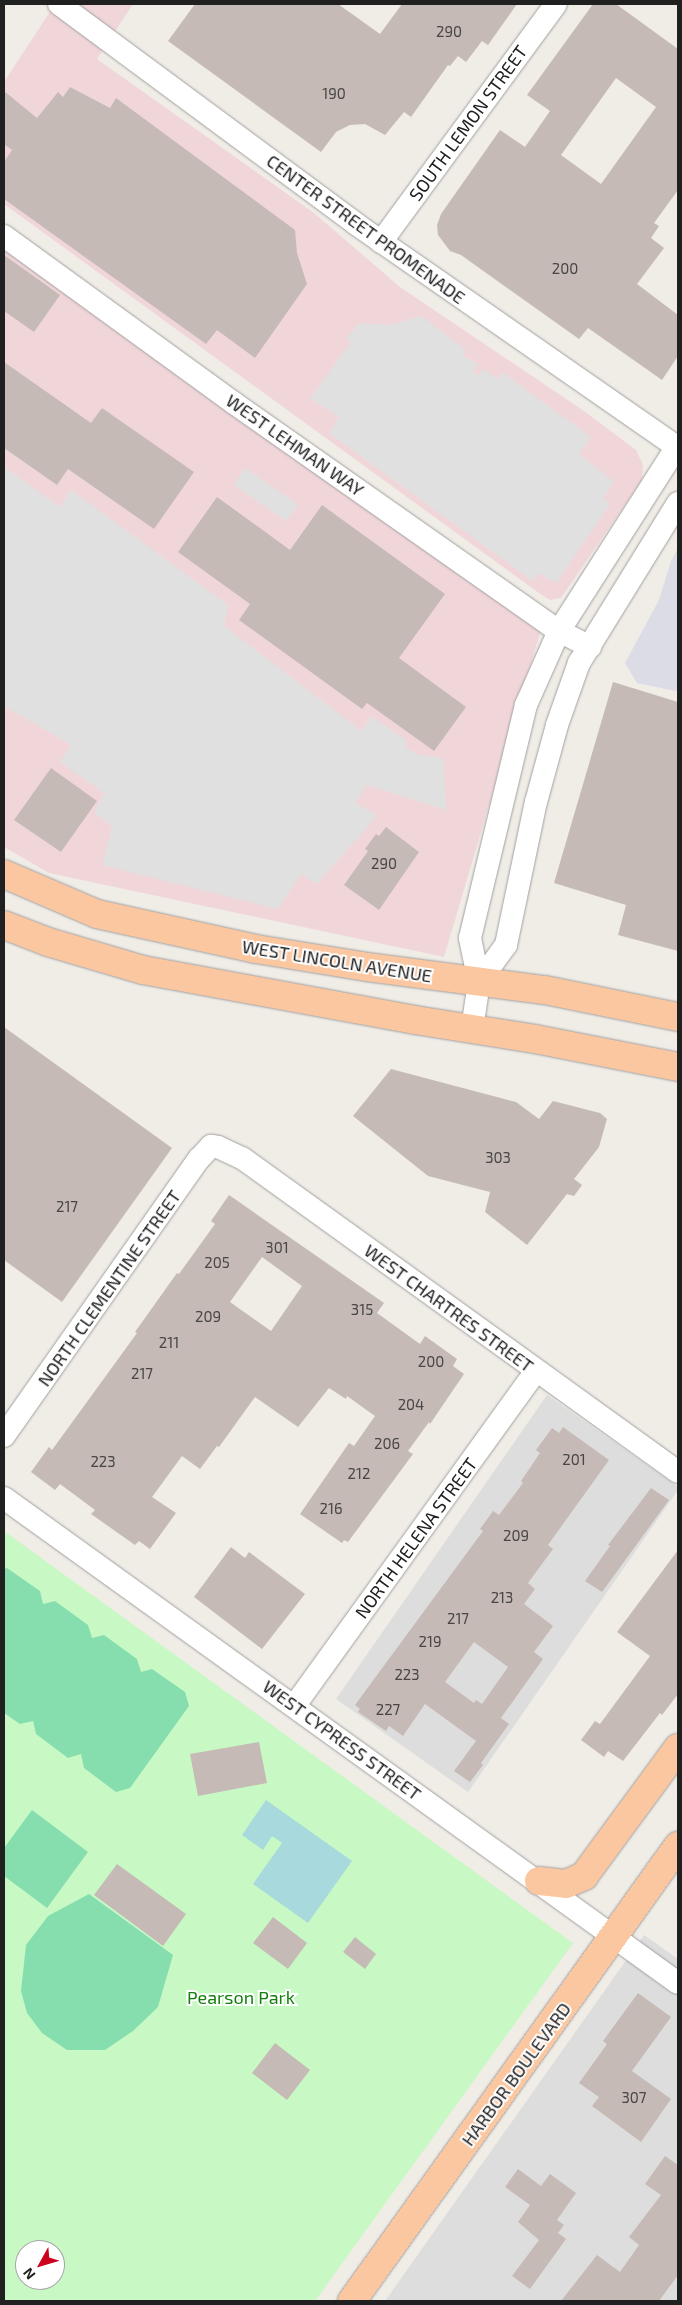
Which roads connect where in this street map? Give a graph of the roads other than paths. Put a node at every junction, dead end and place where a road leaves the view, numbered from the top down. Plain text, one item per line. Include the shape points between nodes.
1 (59, 4) edge
2 (556, 4) edge
3 (4, 236) edge
4 (381, 242) junction
5 (678, 447) edge
6 (678, 503) edge
7 (559, 631) junction
8 (590, 647) junction
9 (4, 874) edge
10 (4, 925) edge
11 (479, 982) junction
12 (678, 1017) edge
13 (472, 1029) junction
14 (678, 1068) edge
15 (218, 1147) joint
16 (536, 1371) junction
17 (4, 1436) edge
18 (678, 1472) edge
19 (4, 1498) edge
20 (295, 1706) junction
21 (678, 1748) edge
22 (678, 1846) edge
23 (539, 1881) junction
24 (614, 1936) junction
25 (678, 1983) edge
26 (352, 2301) edge

1 - 4 street, CENTER STREET PROMENADE
2 - 4 street, SOUTH LEMON STREET
3 - 7 street, WEST LEHMAN WAY
4 - 5 street, CENTER STREET PROMENADE
5 - 7 street
6 - 8 street
7 - 8 street, WEST LEHMAN WAY
7 - 11 street via 526,705 470,938
8 - 11 street via 579,663 557,725 536,802 506,945
9 - 11 main road, WEST LINCOLN AVENUE via 97,914 122,920 256,949
10 - 13 main road via 48,942 143,970
11 - 12 main road, WEST LINCOLN AVENUE via 545,990
11 - 13 street
13 - 14 main road
15 - 16 street, WEST CHARTRES STREET via 248,1163
15 - 17 street, NORTH CLEMENTINE STREET via 211,1146 199,1159
16 - 18 street, WEST CHARTRES STREET
16 - 20 street, NORTH HELENA STREET
19 - 20 street, WEST CYPRESS STREET
20 - 23 street, WEST CYPRESS STREET
21 - 23 main road via 584,1876 566,1884
22 - 24 main road, HARBOR BOULEVARD
23 - 24 street, WEST CYPRESS STREET
24 - 25 street, WEST CYPRESS STREET
24 - 26 main road, HARBOR BOULEVARD

